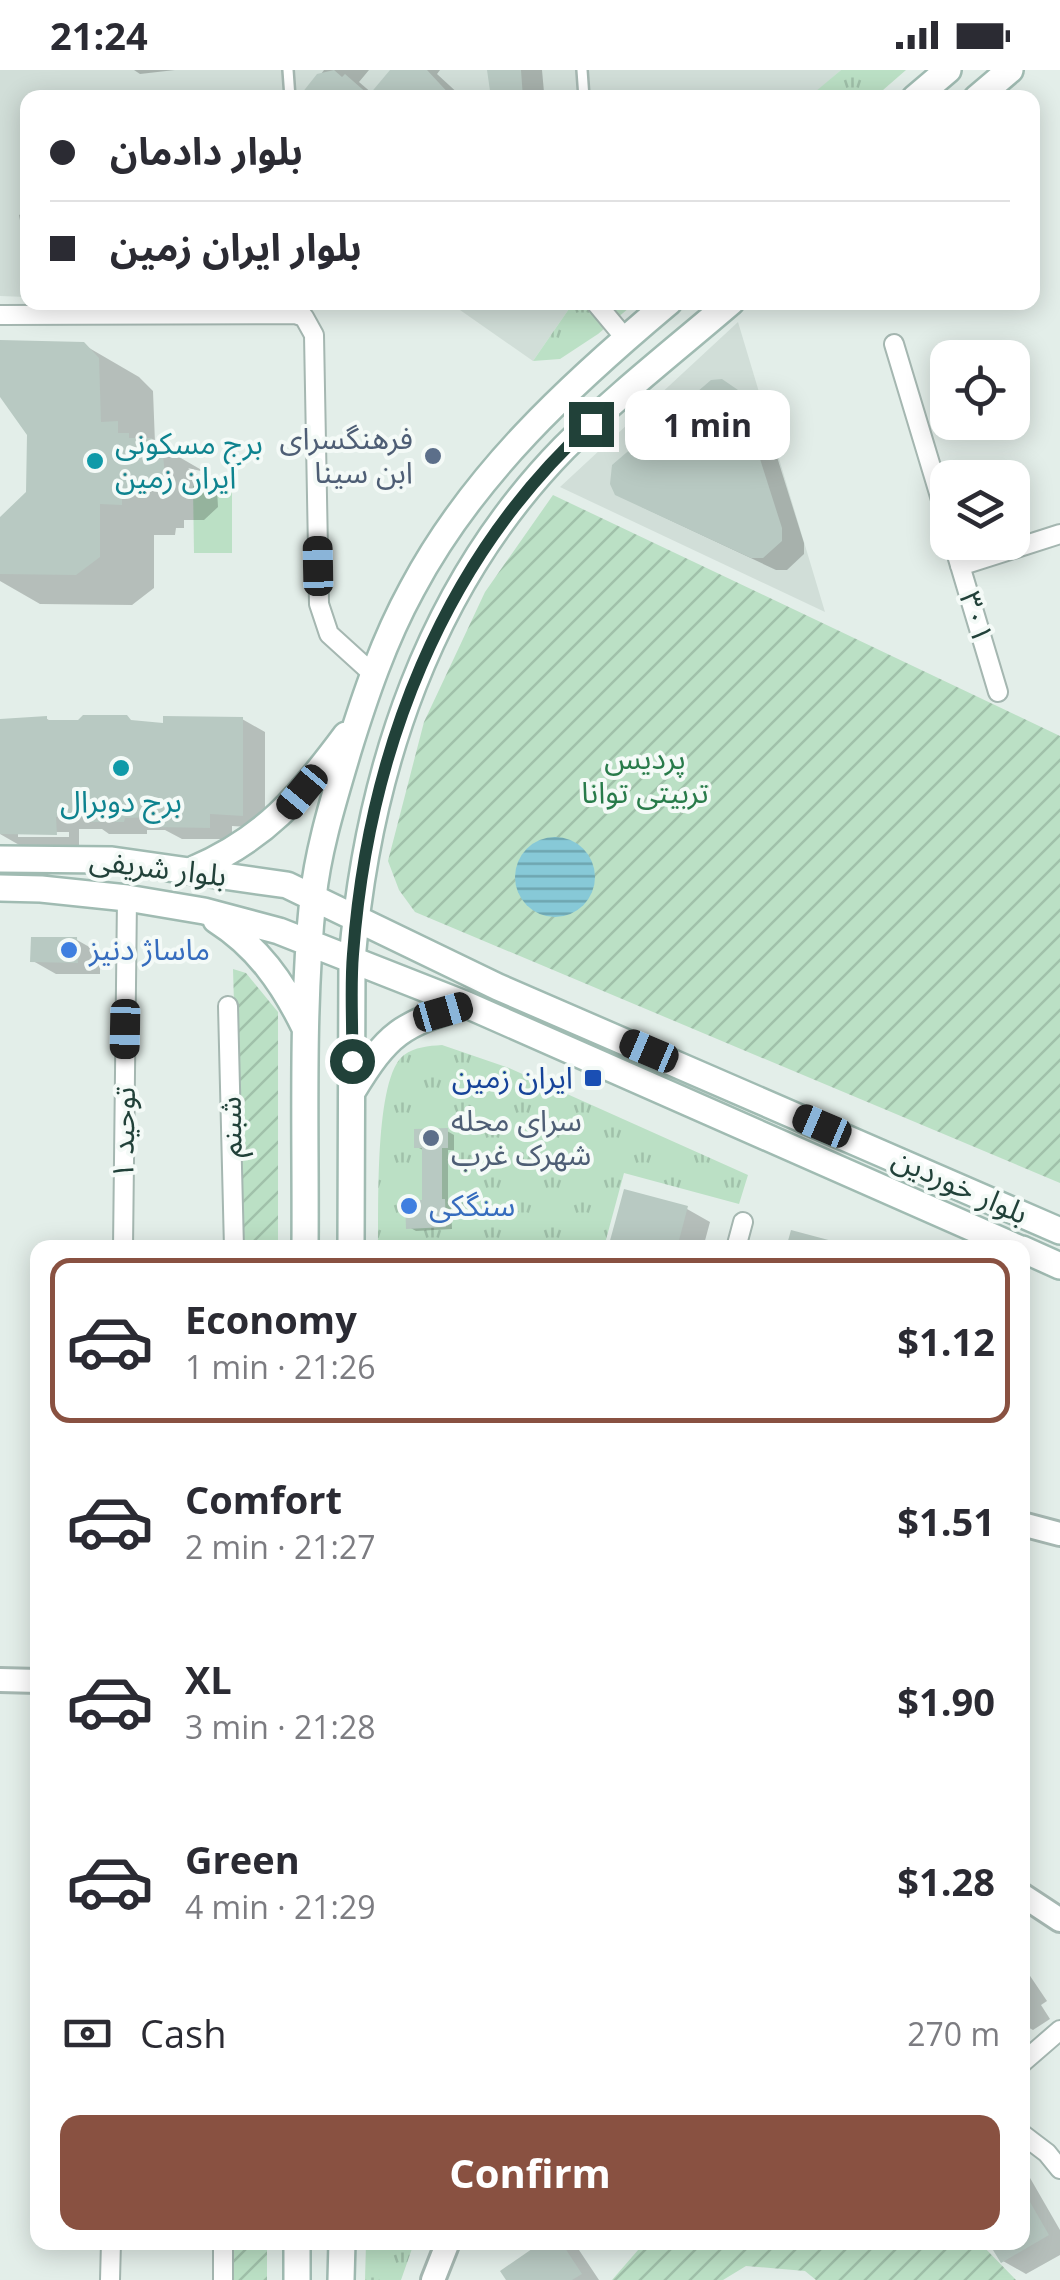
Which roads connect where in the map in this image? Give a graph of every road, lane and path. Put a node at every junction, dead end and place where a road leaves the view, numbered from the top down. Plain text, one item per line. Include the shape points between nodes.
1 (948, 70) edge
2 (1010, 70) edge
3 (924, 90) edge
4 (986, 90) edge
5 (602, 310) edge
6 (658, 310) edge
7 (723, 310) edge
8 (0, 315) edge
9 (625, 338) junction
10 (894, 344) dead end
11 (930, 463) edge
12 (1060, 534) edge
13 (958, 560) edge
14 (960, 566) junction
15 (373, 674) junction
16 (998, 692) dead end
17 (358, 719) junction
18 (0, 859) edge
19 (192, 870) junction
20 (0, 888) edge
21 (313, 896) junction
22 (126, 898) junction
23 (204, 911) junction
24 (356, 918) junction
25 (310, 942) junction
26 (352, 960) junction
27 (467, 1005) junction
28 (228, 1006) dead end
29 (307, 1031) junction
30 (352, 1092) junction
31 (743, 1222) dead end
32 (1060, 1231) edge
33 (122, 1240) edge
34 (234, 1240) edge
35 (306, 1240) edge
36 (351, 1240) edge
37 (738, 1240) edge
38 (1002, 1240) edge
39 (1030, 1252) edge
40 (1060, 1266) edge
41 (1030, 1526) edge
42 (1060, 1534) edge
43 (0, 1680) edge
44 (30, 1681) edge
45 (1030, 1900) edge
46 (1060, 1920) edge
47 (1060, 2030) edge
48 (1030, 2057) edge
49 (1030, 2140) edge
50 (1060, 2170) edge
51 (111, 2250) edge
52 (224, 2250) edge
53 (297, 2250) edge
54 (342, 2250) edge
55 (445, 2250) edge
56 (110, 2280) edge
57 (223, 2280) edge
58 (297, 2280) edge
59 (341, 2280) edge
60 (433, 2280) edge

1 - 3 main road
2 - 4 main road
5 - 9 street
6 - 9 main road
7 - 24 main road via 564,449 505,518 447,607 407,696 380,782
8 - 15 street via 304,317 314,335 319,604 329,634
9 - 15 main road via 536,421 473,494 412,588
10 - 11 street
12 - 14 street
13 - 14 street, ۳۰۱
14 - 16 street, ۳۰۱
15 - 17 main road
17 - 19 main road via 283,814
17 - 21 main road
18 - 19 main road, بلوار شریفی via 112,860
19 - 21 main road, بلوار شریفی via 288,885
20 - 22 main road, بلوار شریفی
21 - 24 main road, بلوار خوردین
21 - 25 main road
22 - 23 main road, بلوار شریفی
22 - 33 street, توحید ۱
23 - 25 main road, بلوار شریفی
23 - 29 main road via 257,953
24 - 26 main road
24 - 32 main road, بلوار خوردین via 498,987
25 - 26 main road, بلوار خوردین
25 - 29 main road
26 - 27 main road, بلوار خوردین
26 - 30 main road
27 - 30 main road via 408,1026 378,1049
27 - 38 main road, بلوار خوردین
28 - 34 street, شبنم
29 - 35 main road
30 - 36 main road
31 - 37 street
39 - 40 main road, بلوار خوردین
41 - 42 street
43 - 44 street
45 - 46 street
47 - 48 street
49 - 50 street
51 - 56 street
52 - 57 street
53 - 58 main road
54 - 59 main road
55 - 60 street

